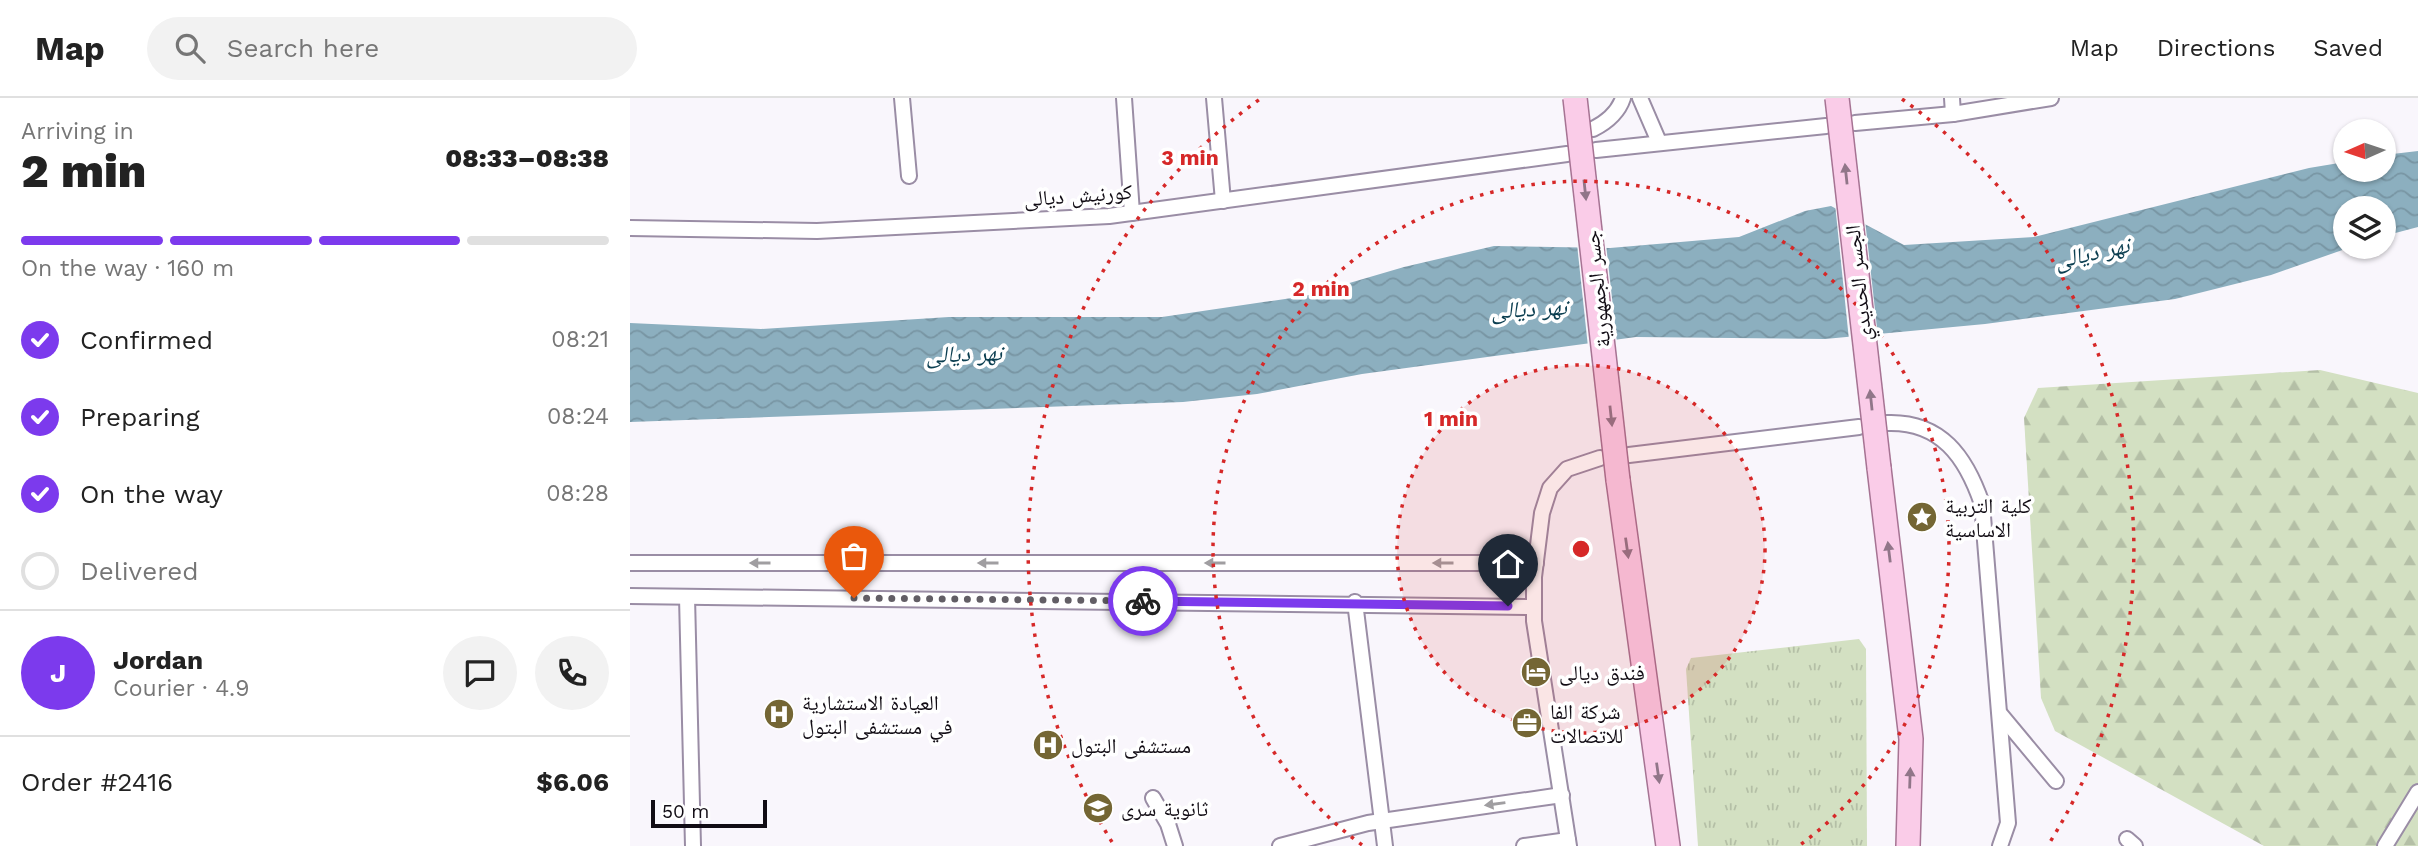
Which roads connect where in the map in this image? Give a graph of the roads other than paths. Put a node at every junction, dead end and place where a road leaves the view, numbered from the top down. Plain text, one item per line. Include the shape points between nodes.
1 (902, 98) edge
2 (1124, 98) edge
3 (1214, 98) edge
4 (1575, 98) edge
5 (1623, 98) edge
6 (1640, 98) edge
7 (1837, 98) edge
8 (1952, 98) edge
9 (2051, 98) edge
10 (2035, 99) edge
11 (1953, 114) junction
12 (1854, 123) dead end
13 (1826, 125) dead end
14 (1593, 129) dead end
15 (1659, 142) junction
16 (1567, 150) dead end
17 (1596, 150) dead end
18 (909, 176) dead end
19 (1223, 201) junction
20 (1132, 213) junction
21 (630, 228) edge
22 (1887, 423) dead end
23 (1859, 426) dead end
24 (1629, 455) dead end
25 (1600, 458) dead end
26 (630, 562) edge
27 (1536, 563) junction
28 (630, 596) edge
29 (687, 597) junction
30 (1355, 602) junction
31 (1533, 607) junction
32 (2001, 715) junction
33 (2056, 781) dead end
34 (2418, 792) edge
35 (1562, 795) junction
36 (1153, 798) dead end
37 (1382, 820) junction
38 (1568, 843) edge
39 (693, 846) edge
40 (1175, 846) edge
41 (1280, 846) edge
42 (1385, 846) edge
43 (1524, 846) edge
44 (1668, 846) edge
45 (1909, 846) edge
46 (2000, 846) edge
47 (2385, 846) edge

1 - 18 street
2 - 20 street
3 - 19 street
4 -> 44 main road, جسر الجمهورية, bridge via 1618,480
5 - 14 street via 1607,122
6 - 15 street
45 -> 7 main road, الجسر الحديدي, bridge via 1911,739
8 - 11 street
9 - 10 street
10 - 11 street
11 - 12 street
13 - 15 street
15 - 17 street
16 - 19 street, كورنيش ديالى via 1545,158
19 - 20 street, كورنيش ديالى
20 - 21 street, كورنيش ديالى via 817,231
22 - 32 street via 1917,425 1937,433 1961,457 1974,479 1982,504
23 - 24 street
25 - 27 street via 1567,469 1550,488 1544,500
27 -> 26 street
27 - 31 street
28 - 29 street
29 - 30 street
29 - 39 street
30 - 31 street
30 - 37 street
31 - 35 street
32 - 33 street
32 - 46 street via 2008,823
34 - 47 street
35 -> 37 street
35 - 38 street
36 - 40 street
37 - 41 street
37 - 42 street
38 - 43 street

